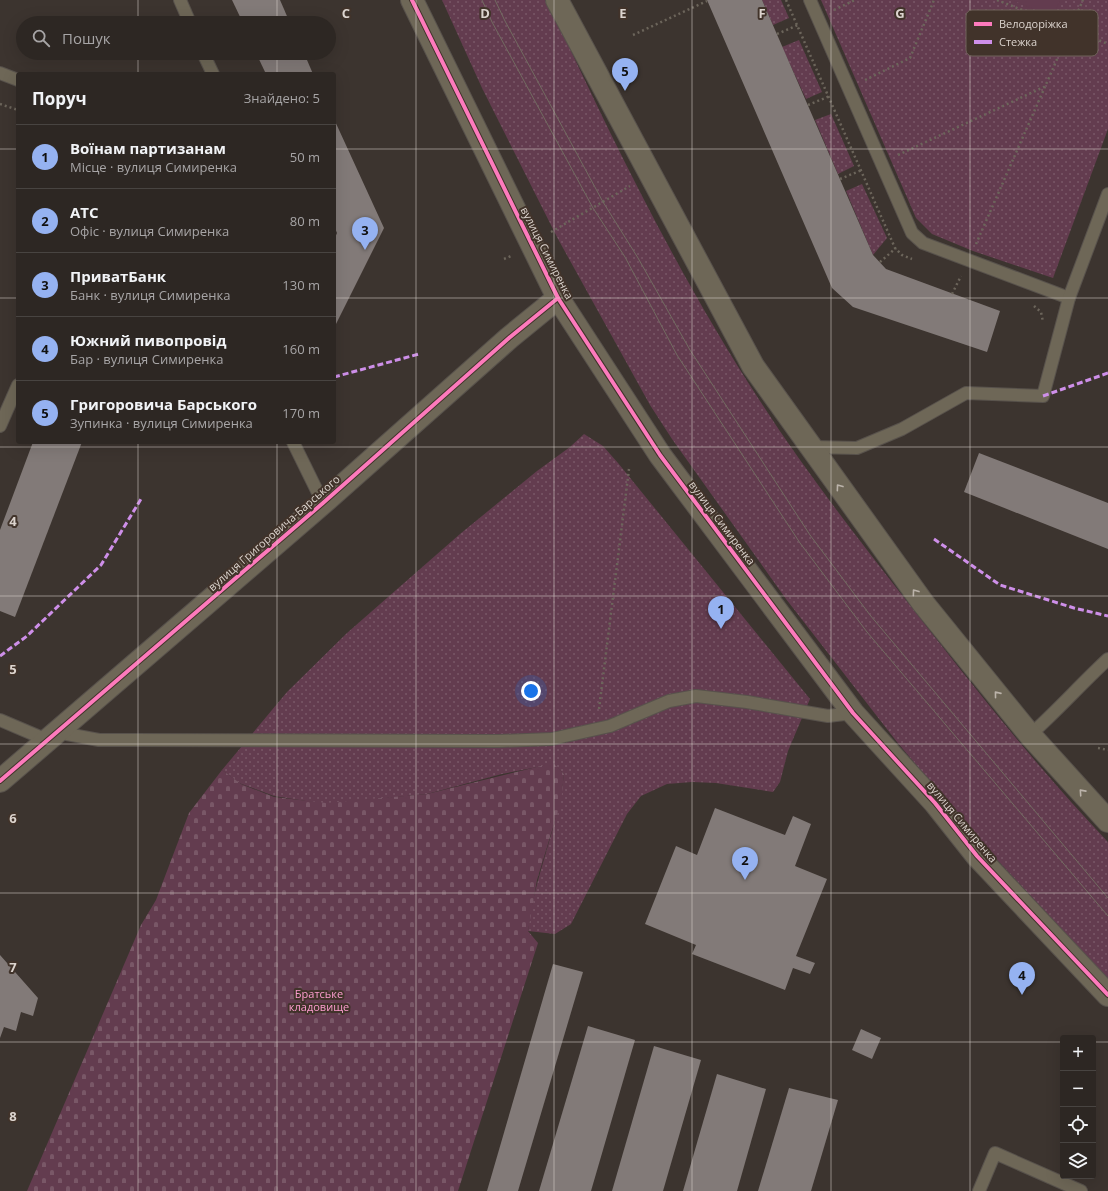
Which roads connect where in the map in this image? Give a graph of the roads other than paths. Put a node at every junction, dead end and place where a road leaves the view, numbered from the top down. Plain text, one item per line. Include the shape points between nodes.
1 (180, 0) edge
2 (412, 0) edge
3 (557, 0) edge
4 (810, 0) edge
5 (187, 16) edge
6 (206, 60) edge
7 (212, 72) edge
8 (0, 73) edge
9 (16, 79) edge
10 (1108, 194) edge
11 (558, 298) junction
12 (1069, 298) junction
13 (16, 390) edge
14 (0, 426) edge
15 (293, 444) edge
16 (811, 447) junction
17 (323, 503) junction
18 (1108, 659) edge
19 (853, 713) junction
20 (0, 720) edge
21 (1030, 735) junction
22 (52, 736) junction
23 (0, 781) edge
24 (1108, 821) edge
25 (1108, 995) edge
26 (979, 1191) edge
27 (1081, 1191) edge

1 - 5 lane
2 - 11 street, вулиця Симиренка
3 - 16 street via 753,366
4 - 12 lane via 912,233 923,243
6 - 7 lane
8 - 9 lane
10 - 12 lane
11 - 17 street, вулиця Григоровича-Барського via 508,338
11 - 19 street, вулиця Симиренка via 660,455
12 - 16 lane via 1044,396 966,393 902,429 857,448
13 - 14 lane
15 - 17 lane
21 -> 16 street via 923,603
17 - 22 street, вулиця Григоровича-Барського
18 - 21 lane via 1061,708
19 - 22 lane via 828,716 696,696 668,701 610,726 552,739 99,740
19 - 25 street, вулиця Симиренка via 935,803 978,856
20 - 22 lane
24 -> 21 street
22 - 23 street, вулиця Григоровича-Барського
26 - 27 lane via 995,1153

